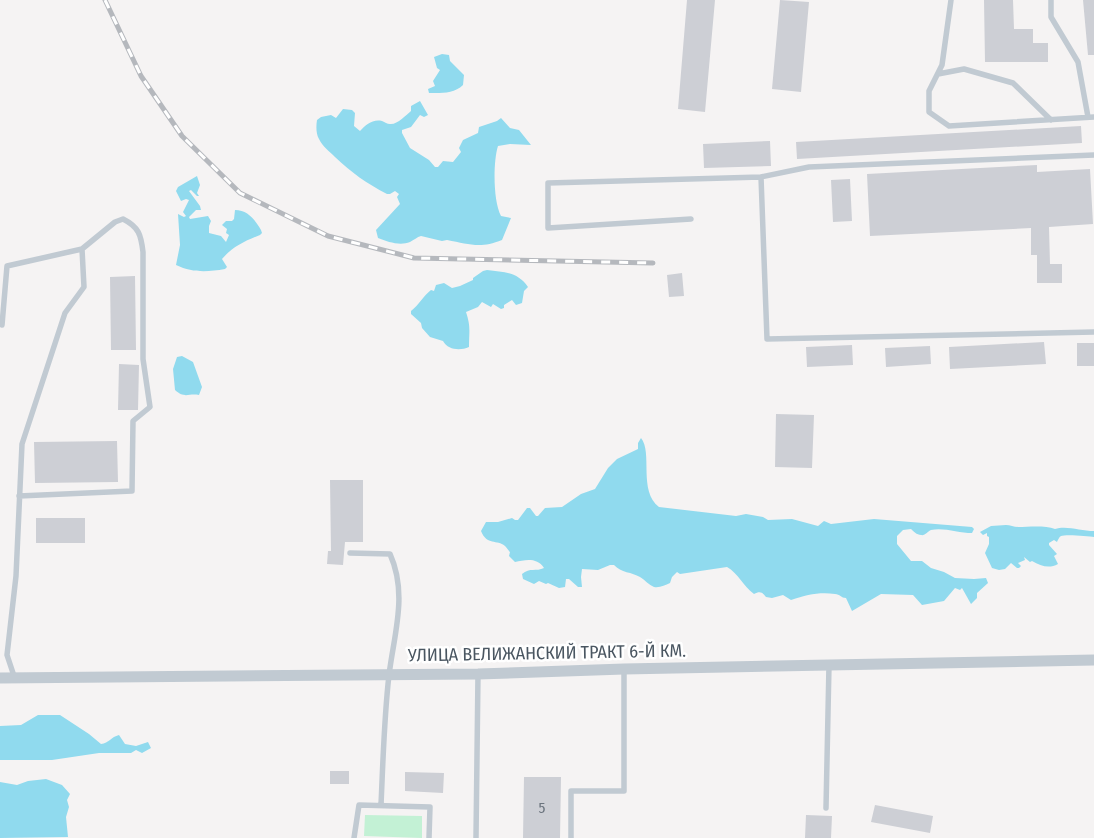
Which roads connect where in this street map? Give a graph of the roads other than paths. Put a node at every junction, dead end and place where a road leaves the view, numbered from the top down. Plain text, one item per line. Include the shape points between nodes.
1 (951, 0) edge
2 (1051, 0) edge
3 (938, 74) junction
4 (1091, 117) edge
5 (1051, 120) junction
6 (1094, 155) edge
7 (761, 177) junction
8 (690, 219) dead end
9 (82, 249) junction
10 (2, 324) dead end
11 (1094, 332) edge
12 (19, 496) junction
13 (350, 553) dead end
14 (1094, 660) edge
15 (829, 665) junction
16 (624, 669) junction
17 (389, 674) junction
18 (478, 674) junction
19 (0, 678) edge
20 (14, 679) junction
21 (381, 805) junction
22 (826, 808) dead end
23 (354, 838) edge
24 (430, 838) edge
25 (476, 838) edge
26 (571, 838) edge

1 - 3 lane
2 - 4 lane via 1051,17 1078,62
3 - 5 lane via 964,69 1013,83
3 - 5 lane via 929,91 929,112 949,126
4 - 5 lane
6 - 7 lane via 809,167
7 - 8 lane via 548,183 548,228
7 - 11 lane via 767,339
9 - 10 lane via 7,266
9 - 12 lane via 84,287 65,313 22,444
9 - 12 lane via 123,219 133,224 141,236 144,359 150,407 133,421 132,490
12 - 20 lane via 16,576 7,655
13 - 17 lane via 390,554 397,570 398,618
14 - 15 street, УЛИЦА ВЕЛИЖАНСКИЙ ТРАКТ 6-Й КМ.
15 - 16 street, УЛИЦА ВЕЛИЖАНСКИЙ ТРАКТ 6-Й КМ.
15 - 22 lane
16 - 18 street, УЛИЦА ВЕЛИЖАНСКИЙ ТРАКТ 6-Й КМ.
16 - 26 lane via 624,791 571,791
17 - 18 street, УЛИЦА ВЕЛИЖАНСКИЙ ТРАКТ 6-Й КМ.
17 - 20 street, УЛИЦА ВЕЛИЖАНСКИЙ ТРАКТ 6-Й КМ.
17 - 21 lane
18 - 25 lane
19 - 20 street, УЛИЦА ВЕЛИЖАНСКИЙ ТРАКТ 6-Й КМ.
21 - 23 lane via 358,805
21 - 24 lane via 430,807

